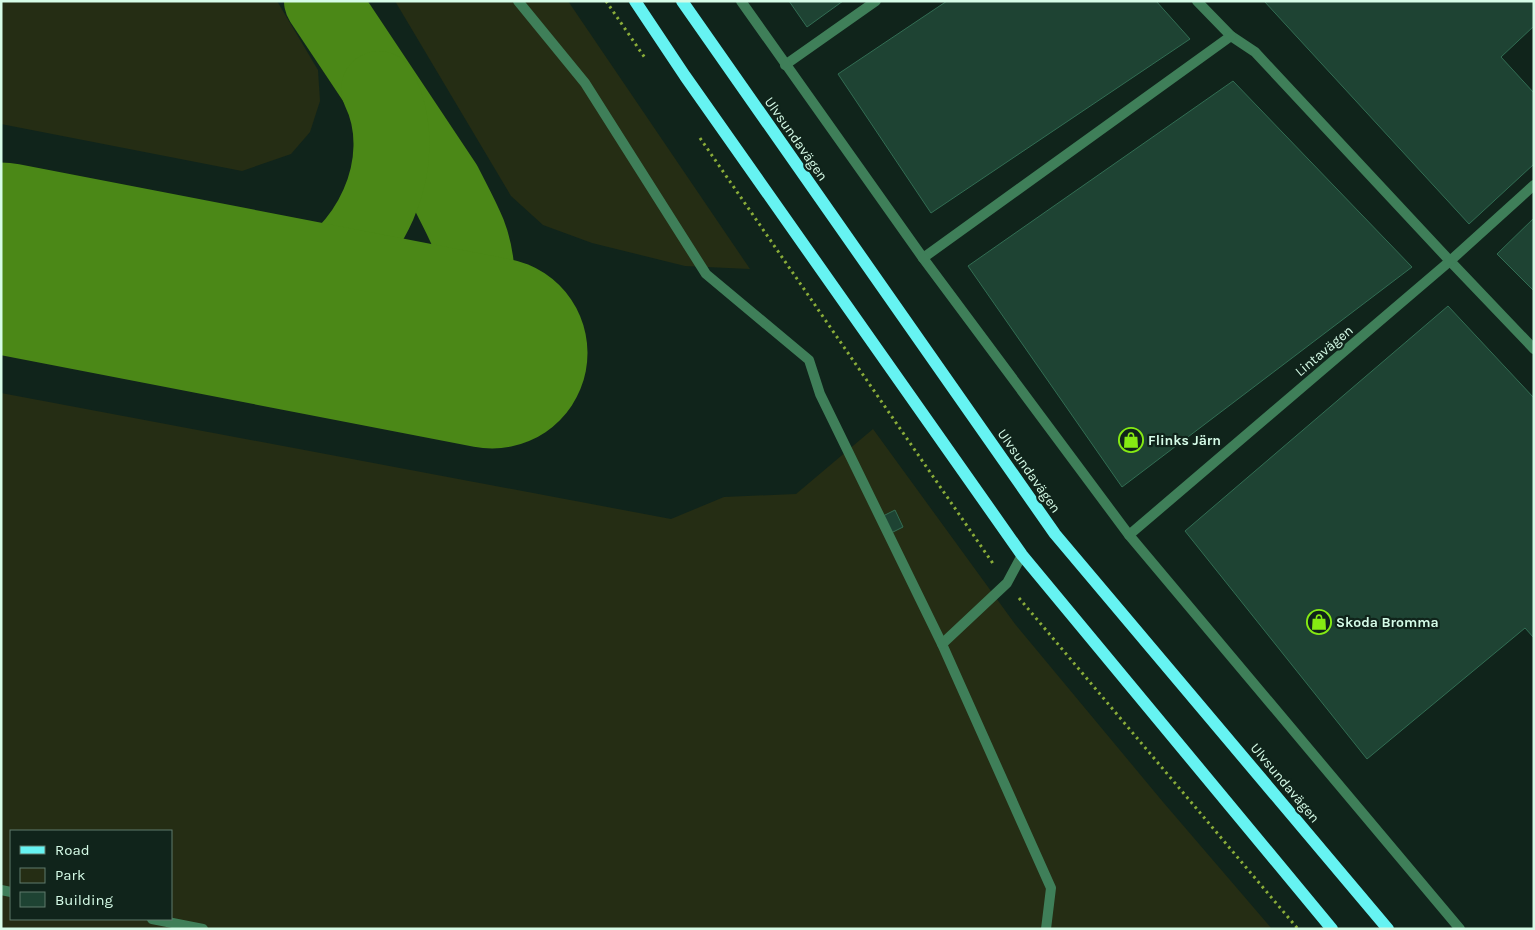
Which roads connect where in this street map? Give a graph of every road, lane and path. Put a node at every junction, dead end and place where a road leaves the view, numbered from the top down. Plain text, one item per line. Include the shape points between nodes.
1 (518, 1) edge
2 (635, 1) edge
3 (682, 1) edge
4 (740, 1) edge
5 (876, 1) edge
6 (1197, 1) edge
7 (1231, 36) junction
8 (785, 65) junction
9 (1534, 185) edge
10 (923, 258) junction
11 (1450, 261) junction
12 (1534, 349) edge
13 (1129, 535) junction
14 (1022, 555) junction
15 (942, 644) junction
16 (157, 920) edge
17 (203, 929) edge
18 (1046, 929) edge
19 (1332, 929) edge
20 (1388, 929) edge
21 (1460, 929) edge

1 - 15 street via 585,83 706,274 809,360 820,394
2 - 14 main road
3 - 20 main road, Ulvsundavägen via 1055,534
4 - 8 street
5 - 8 street
6 - 7 street
7 - 10 street
7 - 11 street via 1255,52
8 - 10 street
9 - 11 street, Lintavägen
10 - 13 street
11 - 12 street
11 - 13 street, Lintavägen
13 - 21 street
14 - 15 street via 1007,583
14 - 19 main road
15 - 18 street via 1051,888
16 - 17 street

